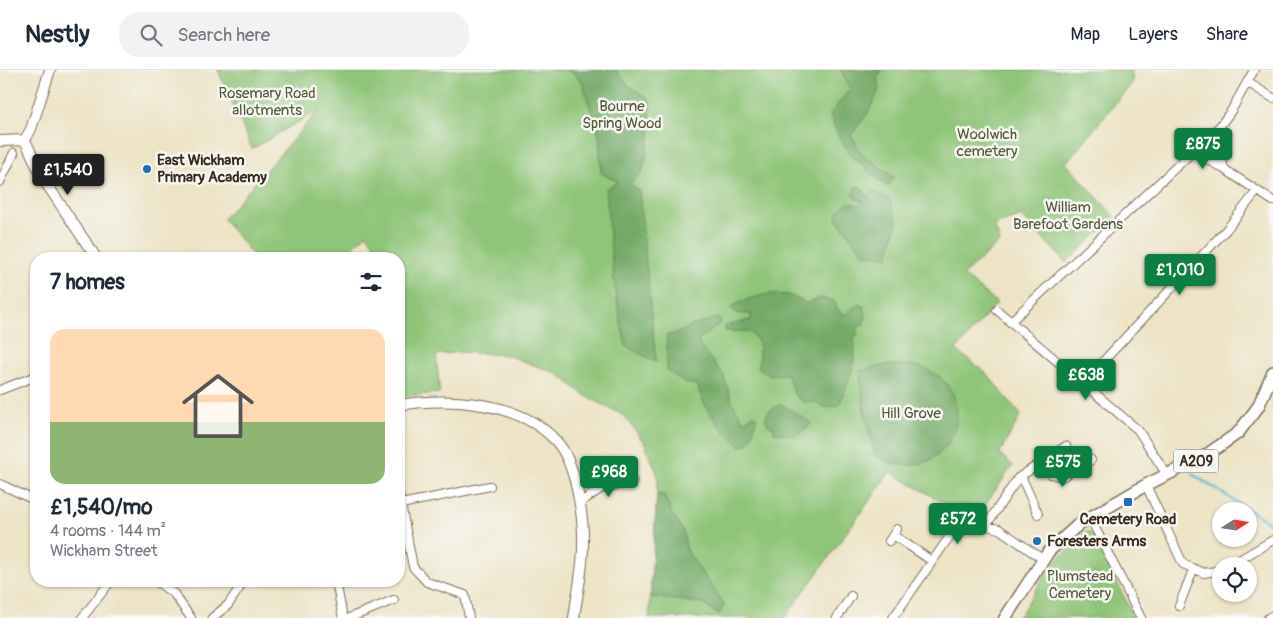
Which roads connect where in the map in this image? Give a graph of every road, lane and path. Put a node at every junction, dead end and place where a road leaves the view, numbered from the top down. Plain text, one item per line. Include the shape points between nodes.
1 (50, 70) edge
2 (1254, 70) edge
3 (1247, 82) junction
4 (1273, 98) edge
5 (1220, 126) junction
6 (25, 140) junction
7 (0, 141) edge
8 (1194, 151) junction
9 (14, 153) dead end
10 (1224, 169) junction
11 (0, 182) edge
12 (1258, 191) junction
13 (1273, 201) edge
14 (92, 252) edge
15 (997, 310) dead end
16 (1010, 322) junction
17 (1273, 372) edge
18 (30, 378) edge
19 (1082, 384) junction
20 (0, 390) edge
21 (405, 404) edge
22 (1066, 446) dead end
23 (1091, 460) dead end
24 (1042, 462) junction
25 (1167, 475) junction
26 (1021, 476) junction
27 (633, 482) dead end
28 (0, 484) edge
29 (1146, 485) junction
30 (490, 486) dead end
31 (30, 498) edge
32 (405, 503) edge
33 (579, 503) junction
34 (1038, 514) dead end
35 (1089, 516) junction
36 (987, 524) junction
37 (405, 528) edge
38 (893, 535) dead end
39 (1273, 540) edge
40 (1244, 557) edge
41 (1044, 560) junction
42 (932, 561) junction
43 (1193, 570) junction
44 (1212, 573) edge
45 (106, 587) edge
46 (164, 587) edge
47 (240, 587) edge
48 (337, 587) edge
49 (850, 596) dead end
50 (394, 600) dead end
51 (1179, 606) dead end
52 (1273, 615) edge
53 (82, 618) edge
54 (191, 618) edge
55 (212, 618) edge
56 (343, 618) edge
57 (349, 618) edge
58 (469, 618) edge
59 (574, 618) edge
60 (837, 618) edge
61 (893, 618) edge
62 (1005, 618) edge
63 (1141, 618) edge
64 (1268, 618) edge

1 - 6 street
2 - 3 street
3 - 4 street
3 - 5 street
5 - 8 street
5 - 10 street
6 - 7 street
6 - 14 street via 42,177
8 - 10 street
8 - 16 street
9 - 11 street
10 - 12 street
12 - 13 street
12 - 19 street via 1226,230
15 - 16 street
16 - 19 street
17 - 25 main road, A209 via 1258,407 1246,425 1218,449
18 - 20 street
19 - 25 street via 1138,430
21 - 33 street via 475,403 520,417 557,441 571,469
22 - 24 street
23 - 24 street via 1062,477 1051,474
24 - 26 street
25 - 29 main road, A209
26 - 34 street
26 - 36 street via 1015,480
27 - 33 street via 602,488
28 - 31 street
29 - 35 main road, A209
29 - 43 street via 1183,564
30 - 32 street
33 - 59 street via 584,545
35 - 41 main road, A209 via 1055,544
35 - 63 street
36 - 41 street
36 - 42 street via 961,520
37 - 58 street via 413,567 427,582 465,595
38 - 42 street
39 - 40 street
41 - 62 main road, A209
42 - 61 street
43 - 44 street
43 - 51 street
45 - 53 street
46 - 54 street via 174,594
47 - 55 street via 228,605
48 - 56 street
49 - 60 street
50 - 57 street
52 - 64 street

